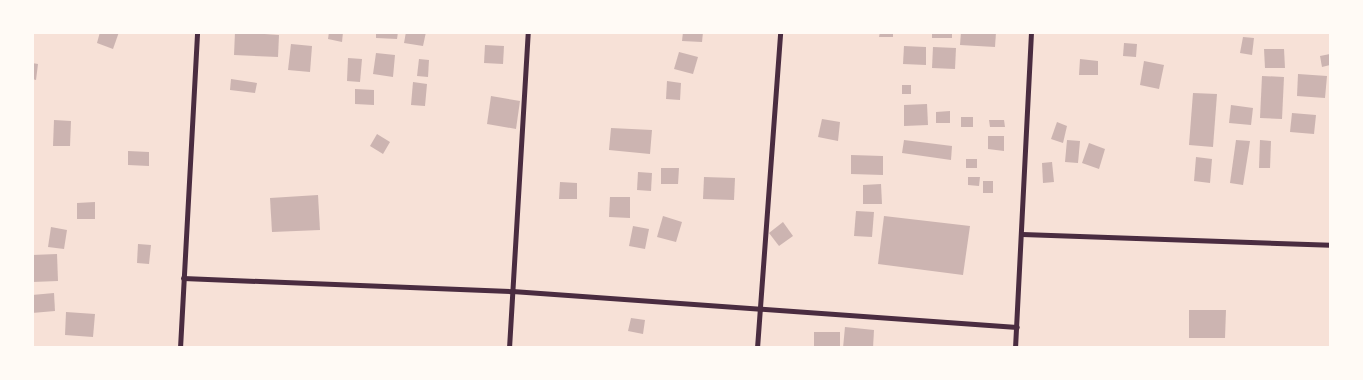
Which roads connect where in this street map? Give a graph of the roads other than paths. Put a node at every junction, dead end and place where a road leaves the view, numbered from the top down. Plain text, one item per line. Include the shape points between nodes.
1 (197, 32) edge
2 (528, 32) edge
3 (780, 32) edge
4 (1032, 32) edge
5 (1022, 234) junction
6 (1330, 245) edge
7 (183, 278) junction
8 (512, 291) junction
9 (761, 309) junction
10 (1017, 327) junction
11 (180, 348) edge
12 (509, 348) edge
13 (757, 348) edge
14 (1014, 348) edge

1 - 7 street
2 - 8 street
3 - 9 street
4 - 5 street
5 - 6 street
5 - 10 street
7 - 8 street
7 - 11 street
8 - 9 street
8 - 12 street
9 - 10 street
9 - 13 street
10 - 14 street

